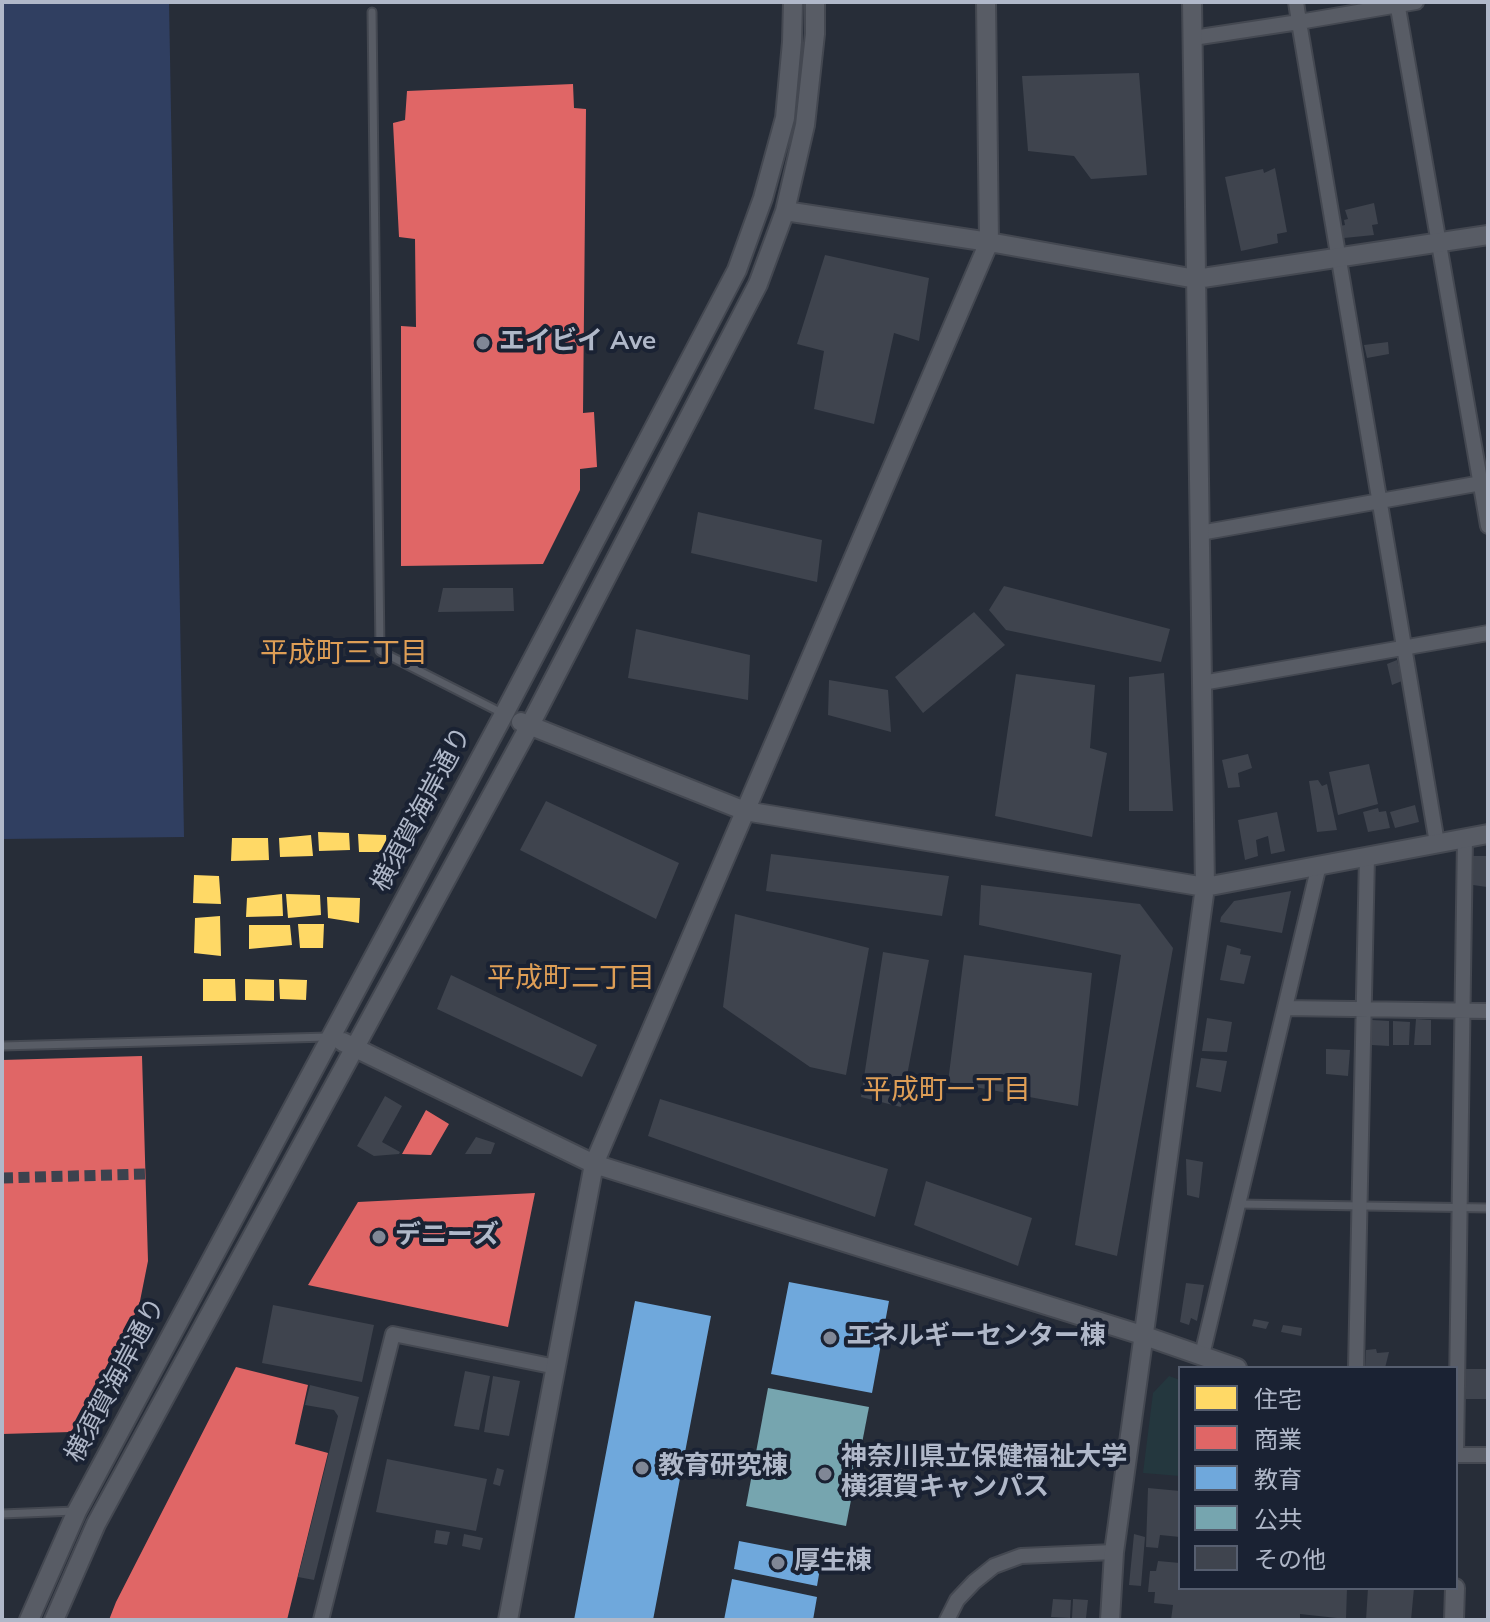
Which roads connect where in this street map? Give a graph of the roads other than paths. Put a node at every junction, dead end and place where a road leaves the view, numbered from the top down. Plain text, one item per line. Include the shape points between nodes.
1 (793, 2) edge
2 (815, 2) edge
3 (986, 2) edge
4 (1192, 2) edge
5 (1296, 2) edge
6 (1416, 2) edge
7 (1397, 4) edge
8 (372, 12) dead end
9 (1299, 22) junction
10 (1193, 38) junction
11 (785, 211) junction
12 (1488, 235) edge
13 (989, 242) junction
14 (1438, 243) junction
15 (1337, 258) junction
16 (1196, 279) junction
17 (1484, 482) edge
18 (1381, 500) junction
19 (1488, 526) edge
20 (1200, 533) junction
21 (1488, 633) edge
22 (1405, 647) junction
23 (1202, 683) junction
24 (504, 714) junction
25 (530, 725) junction
26 (745, 811) junction
27 (1488, 834) edge
28 (1465, 838) junction
29 (1437, 843) junction
30 (1367, 856) junction
31 (1319, 865) junction
32 (1205, 887) junction
33 (1285, 1008) junction
34 (1362, 1009) junction
35 (1461, 1011) junction
36 (1488, 1011) edge
37 (329, 1037) junction
38 (2, 1046) edge
39 (354, 1046) junction
40 (594, 1164) junction
41 (1238, 1204) junction
42 (1460, 1207) junction
43 (1361, 1208) junction
44 (1488, 1208) edge
45 (1142, 1335) junction
46 (1202, 1355) junction
47 (1232, 1366) edge
48 (1356, 1366) edge
49 (1457, 1366) edge
50 (556, 1367) junction
51 (1458, 1455) edge
52 (1488, 1455) edge
53 (77, 1511) junction
54 (2, 1514) edge
55 (1114, 1552) junction
56 (1455, 1590) edge
57 (29, 1620) edge
58 (54, 1620) edge
59 (321, 1620) edge
60 (508, 1620) edge
61 (947, 1620) edge
62 (1110, 1620) edge
63 (1454, 1620) edge

1 - 24 street, 横須賀海岸通り via 785,118 737,270
2 - 11 street via 805,125
3 - 13 street
4 - 10 street
5 - 9 street
6 - 7 street
7 - 9 street
7 - 14 street
8 - 24 lane via 380,651
9 - 10 street
9 - 15 street
10 - 16 street
11 - 13 street
11 - 25 street via 758,284
12 - 14 street
13 - 16 street
13 - 26 street
14 - 15 street
14 - 17 street
15 - 16 street
15 - 18 street
16 - 20 street
17 - 18 street
17 - 19 street
18 - 20 street
18 - 22 street
20 - 23 street
21 - 22 street
22 - 23 street
22 - 29 street
23 - 32 street
24 - 25 street
24 - 37 street, 横須賀海岸通り
25 - 26 street
25 - 39 street
26 - 32 street
26 - 40 street
27 - 28 street
28 - 29 street
28 - 35 street
29 - 30 street
30 - 31 street
30 - 34 street
31 - 32 street
31 - 33 street
32 - 45 street
33 - 34 street
33 - 41 street
34 - 35 street
34 - 43 street
35 - 36 street
35 - 42 street
37 - 38 lane
37 - 39 street
37 - 53 street, 横須賀海岸通り
39 - 40 street
39 - 58 street via 96,1524
40 - 45 street
40 - 50 street
41 - 43 lane
41 - 46 street
42 - 43 lane
42 - 44 lane
42 - 49 street
43 - 48 street
45 - 46 street
45 - 55 street
46 - 47 street
50 - 59 street via 393,1334
50 - 60 street
51 - 52 street
53 - 54 lane
53 - 57 street, 横須賀海岸通り
55 - 61 street via 1021,1556 994,1566 957,1600
55 - 62 street
56 - 63 street

